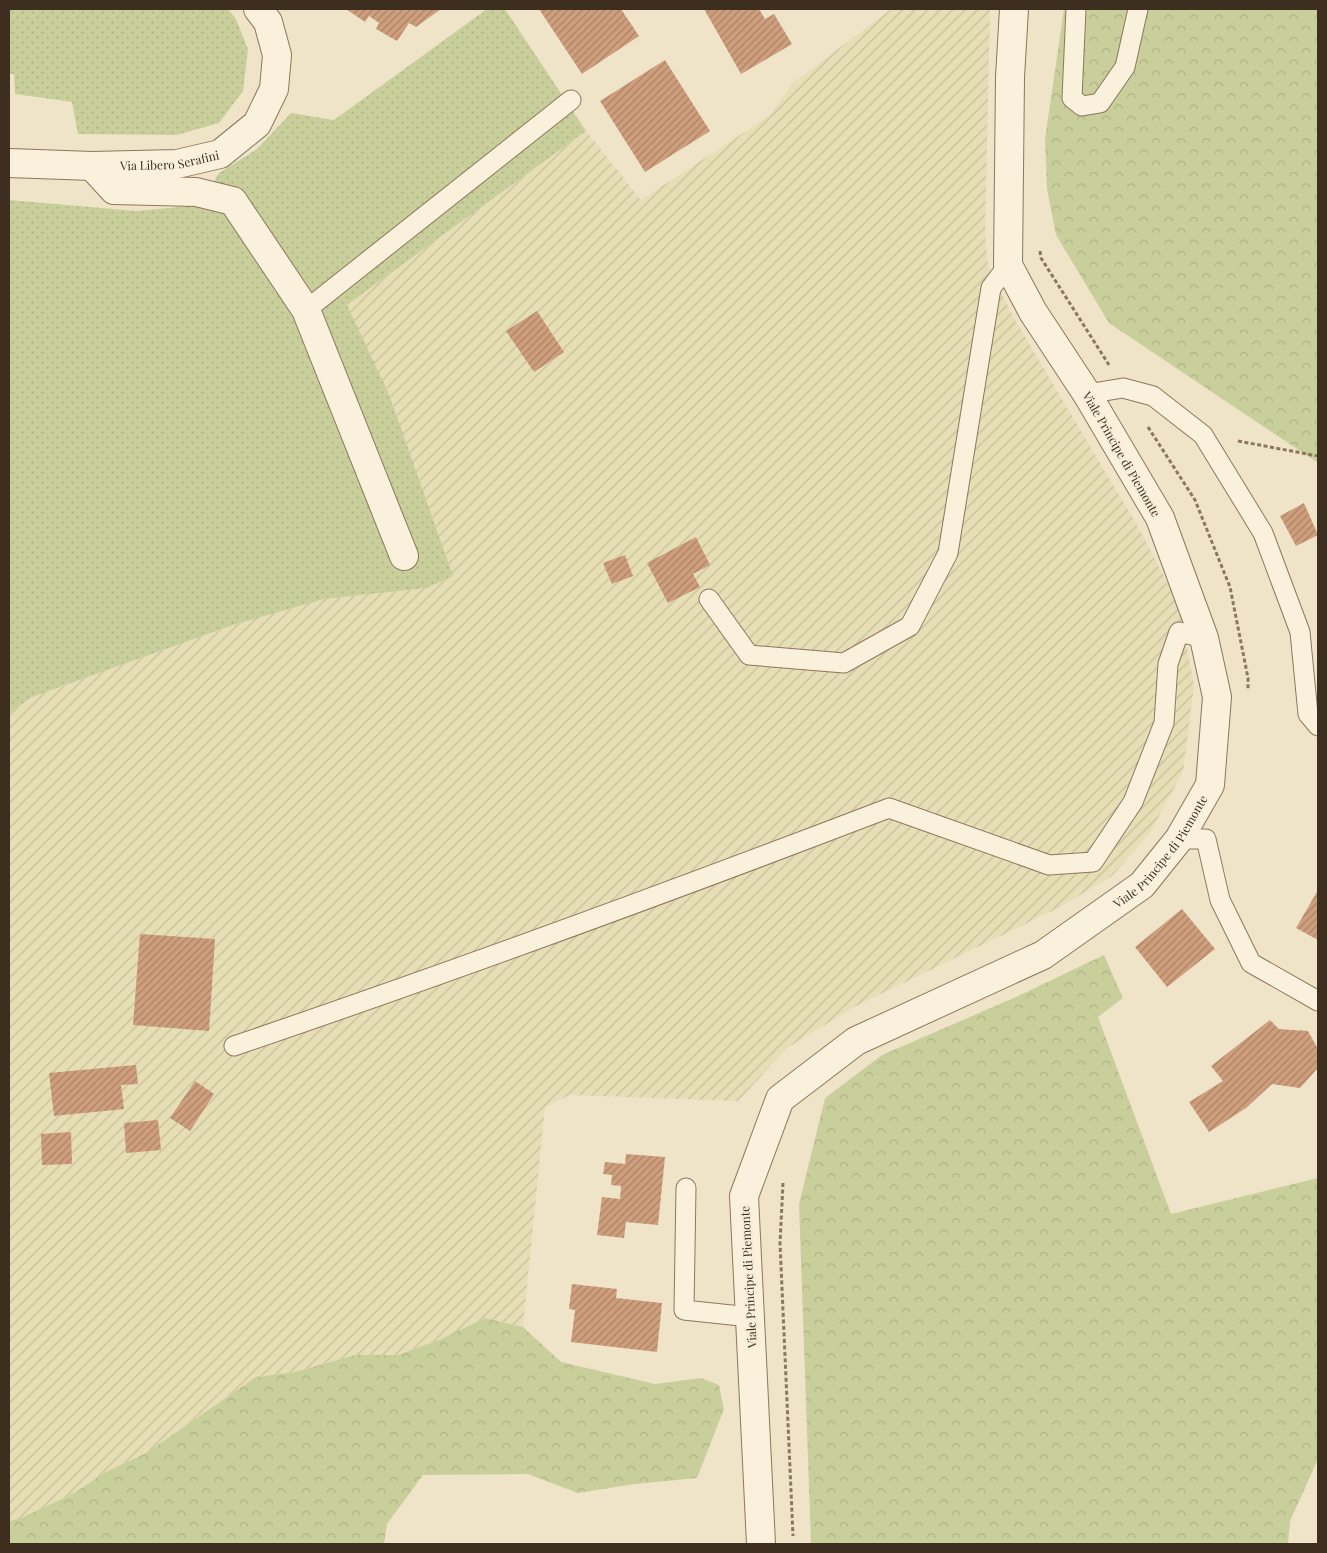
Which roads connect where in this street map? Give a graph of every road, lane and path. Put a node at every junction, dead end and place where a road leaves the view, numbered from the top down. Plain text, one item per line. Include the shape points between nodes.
1 (258, 9) edge
2 (1014, 9) edge
3 (1076, 9) edge
4 (1138, 9) edge
5 (571, 100) dead end
6 (9, 163) edge
7 (92, 166) junction
8 (1040, 249) dead end
9 (1008, 265) junction
10 (306, 310) junction
11 (1124, 388) junction
12 (1087, 394) junction
13 (1203, 435) junction
14 (1318, 456) edge
15 (404, 556) dead end
16 (709, 598) dead end
17 (1204, 638) junction
18 (1247, 697) dead end
19 (1318, 726) edge
20 (1179, 839) junction
21 (1318, 1001) edge
22 (234, 1046) dead end
23 (783, 1180) dead end
24 (686, 1188) dead end
25 (750, 1317) junction
26 (760, 1544) edge
27 (794, 1544) edge

1 - 7 street, Via Libero Serafini via 268,22 277,54 274,89 257,124 220,154 177,164
2 - 9 street, Viale Principe di Piemonte
3 - 4 lane via 1072,98 1082,106 1100,103 1125,67
5 - 10 lane
6 - 7 street, Via Libero Serafini
7 - 10 street via 114,190 196,192 233,201
8 - 11 path via 1041,258
9 - 12 street, Viale Principe di Piemonte via 1033,312
9 - 16 lane via 991,288 948,553 910,626 844,664 749,655
10 - 15 street
11 - 12 lane
11 - 13 lane via 1153,396
11 - 18 path via 1194,500 1230,587 1248,678
12 - 17 street, Viale Principe di Piemonte via 1160,518
13 - 14 path
13 - 19 lane via 1263,533 1300,632 1308,714
17 - 20 street, Viale Principe di Piemonte via 1217,697 1210,785
17 - 22 lane via 1179,632 1168,664 1164,723 1133,802 1092,862 1048,865 889,808 633,906
20 - 21 lane via 1206,839 1220,900 1251,964
20 - 25 street, Viale Principe di Piemonte via 1142,885 1042,955 856,1041 780,1099 744,1196
23 - 27 path via 780,1243
24 - 25 lane via 684,1310
25 - 26 street, Viale Principe di Piemonte

